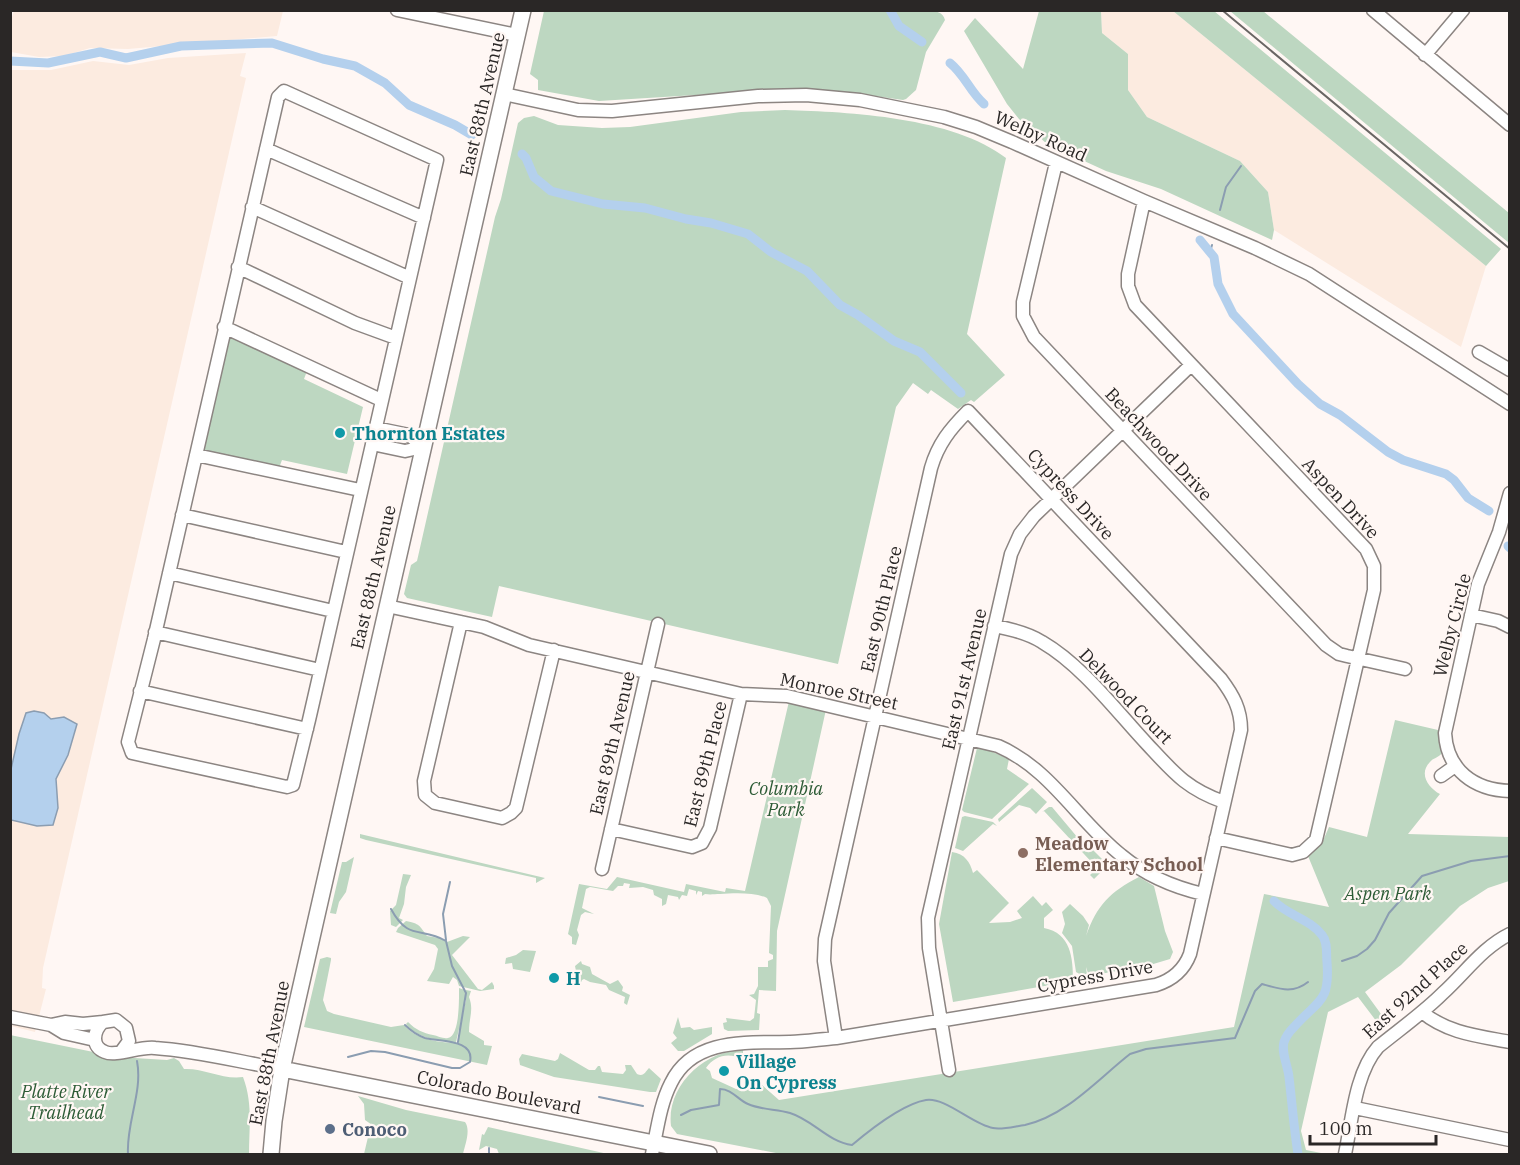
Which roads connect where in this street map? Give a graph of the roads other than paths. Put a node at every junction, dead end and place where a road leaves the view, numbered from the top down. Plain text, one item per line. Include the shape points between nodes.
1 (398, 10) edge
2 (523, 10) edge
3 (1373, 10) edge
4 (1463, 10) edge
5 (453, 16) edge
6 (517, 35) junction
7 (1425, 55) junction
8 (504, 94) junction
9 (1509, 125) edge
10 (266, 149) junction
11 (1056, 163) junction
12 (1144, 201) junction
13 (252, 207) junction
14 (424, 218) junction
15 (238, 267) junction
16 (410, 278) junction
17 (224, 327) junction
18 (396, 338) junction
19 (1479, 352) dead end
20 (1191, 365) junction
21 (1509, 370) edge
22 (381, 400) junction
23 (1509, 404) edge
24 (968, 411) joint
25 (375, 428) junction
26 (1122, 432) junction
27 (372, 444) junction
28 (423, 447) junction
29 (196, 455) junction
30 (360, 490) junction
31 (1509, 493) edge
32 (1050, 499) junction
33 (182, 515) junction
34 (346, 552) junction
35 (169, 573) junction
36 (387, 606) junction
37 (333, 611) junction
38 (1471, 615) junction
39 (461, 622) junction
40 (658, 624) dead end
41 (994, 626) junction
42 (1509, 627) edge
43 (155, 632) junction
44 (554, 650) junction
45 (1359, 659) junction
46 (1406, 669) dead end
47 (320, 670) junction
48 (647, 671) junction
49 (140, 692) junction
50 (741, 694) junction
51 (875, 716) junction
52 (307, 729) junction
53 (968, 738) junction
54 (1455, 766) junction
55 (1441, 776) dead end
56 (1509, 790) edge
57 (1224, 802) junction
58 (611, 829) junction
59 (1216, 838) junction
60 (602, 869) dead end
61 (1203, 894) junction
62 (1509, 934) edge
63 (1422, 1012) junction
64 (10, 1017) edge
65 (941, 1020) junction
66 (103, 1022) junction
67 (51, 1025) junction
68 (126, 1028) junction
69 (836, 1038) junction
70 (95, 1041) junction
71 (1509, 1042) edge
72 (152, 1047) junction
73 (121, 1052) junction
74 (282, 1068) junction
75 (950, 1070) dead end
76 (1355, 1108) junction
77 (1509, 1140) edge
78 (653, 1149) edge
79 (271, 1155) edge
80 (709, 1155) edge
81 (1345, 1155) edge

1 - 5 street
2 - 6 main road, East 88th Avenue
3 - 7 street
4 - 7 street
5 - 6 street
6 - 8 main road, East 88th Avenue
7 - 9 street
8 - 11 street, Welby Road via 578,110 612,111 758,96 852,99 976,127
8 - 28 main road, East 88th Avenue
10 - 13 street
10 - 14 street
10 - 14 street via 278,97 284,91 437,160
11 - 12 street, Welby Road
11 - 26 street, Beachwood Drive via 1024,293 1023,316 1040,345
12 - 20 street, Aspen Drive via 1128,286 1138,309
12 - 23 street, Welby Road via 1309,274
13 - 15 street
13 - 16 street
14 - 16 street
15 - 17 street
15 - 18 street
16 - 18 street
17 - 22 street
17 - 29 street
18 - 22 street
19 - 21 street
20 - 26 street, East 91st Avenue
20 - 45 street, Aspen Drive via 1370,555 1376,578
22 - 25 street
24 - 32 street, Cypress Drive
24 - 51 street, East 90th Place via 950,429 936,452
25 - 27 street
25 - 28 street via 409,435
26 - 32 street, East 91st Avenue
26 - 45 street, Beachwood Drive via 1326,645 1339,654
27 - 28 street via 405,451
27 - 30 street
28 - 36 main road, East 88th Avenue
29 - 30 street
29 - 33 street
30 - 34 street
31 - 38 street, Welby Circle
32 - 41 street, East 91st Avenue via 1015,544
32 - 57 street, Cypress Drive via 1233,696 1241,730
33 - 34 street
33 - 35 street
34 - 37 street
35 - 37 street
35 - 43 street
36 - 39 street, Monroe Street
36 - 74 main road, East 88th Avenue
37 - 47 street
38 - 42 street
38 - 54 street, Welby Circle via 1445,733
39 - 44 street, Monroe Street
39 - 44 street via 424,781 425,793 435,803 502,818 516,808
40 - 48 street, East 89th Avenue
41 - 53 street, East 91st Avenue
41 - 57 street, Delwood Court via 1026,634 1056,651 1078,669 1183,782
43 - 47 street
43 - 49 street
44 - 48 street, Monroe Street
45 - 46 street, Beachwood Drive
45 - 59 street, Aspen Drive via 1317,840 1303,852 1292,855
47 - 52 street
48 - 50 street, Monroe Street
48 - 58 street, East 89th Avenue
49 - 52 street
49 - 52 street via 128,742 132,753 286,788 293,785
50 - 51 street, Monroe Street via 787,696
50 - 58 street, East 89th Place via 710,828 702,843 692,847
51 - 53 street, Monroe Street
51 - 69 street, East 90th Place via 825,939 824,961
53 - 61 street, Monroe Street via 1008,751 1032,766 1113,848 1139,868
53 - 65 street, East 91st Avenue via 928,918
54 - 55 street
54 - 56 street via 1479,784
57 - 59 street, Cypress Drive
58 - 60 street, East 89th Avenue
59 - 61 street, Cypress Drive
61 - 65 street, Cypress Drive via 1190,954 1183,967 1168,980
62 - 63 street, East 92nd Place via 1482,953
63 - 71 street via 1449,1029
63 - 76 street, East 92nd Place via 1372,1054 1363,1071
64 - 67 street
65 - 69 street, Cypress Drive
65 - 75 street, East 91st Avenue
66 - 67 street
66 - 68 street via 116,1020
66 - 70 street via 96,1030
67 - 70 street via 63,1033
68 - 72 street
68 - 73 street via 129,1041
69 - 78 street, Cypress Drive via 732,1043 695,1057 671,1082
70 - 73 street via 106,1053
72 - 73 street
72 - 74 street
74 - 78 main road, Colorado Boulevard
74 - 79 main road, East 88th Avenue
76 - 77 street
76 - 81 street, East 92nd Place
78 - 80 main road, Colorado Boulevard

